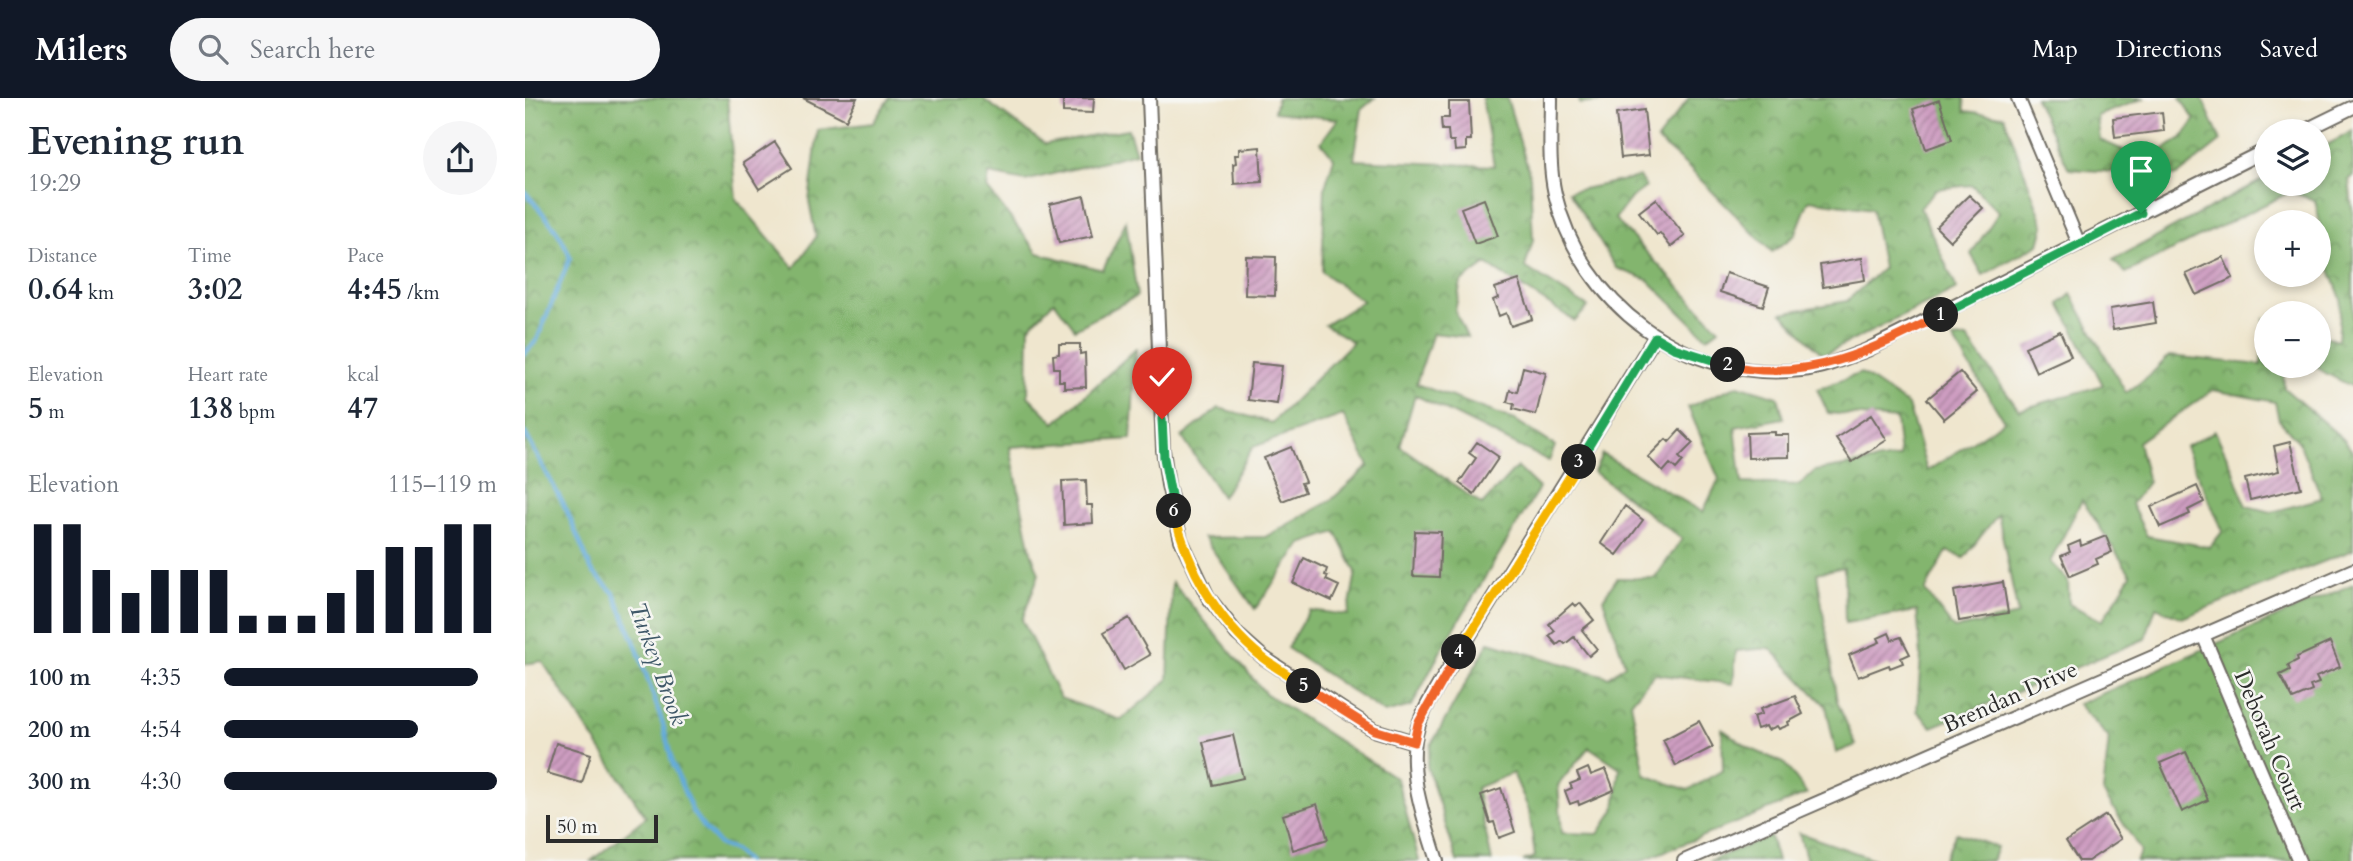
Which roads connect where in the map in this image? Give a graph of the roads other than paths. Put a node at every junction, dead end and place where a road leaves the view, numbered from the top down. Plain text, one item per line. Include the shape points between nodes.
1 (1149, 98) edge
2 (1551, 98) edge
3 (2018, 98) edge
4 (2353, 107) edge
5 (2328, 119) edge
6 (2254, 156) edge
7 (2078, 244) junction
8 (1655, 337) junction
9 (2353, 570) edge
10 (2203, 635) junction
11 (1414, 742) junction
12 (1437, 861) edge
13 (1684, 861) edge
14 (2299, 861) edge

1 - 11 street via 1163,450 1181,540 1208,597 1237,634 1264,658 1374,730
2 - 8 street via 1553,182 1570,240 1608,296
3 - 7 street
4 - 5 street
6 - 7 street
7 - 8 street via 1867,350 1802,370 1743,369 1705,360
8 - 11 street via 1440,683 1418,724
9 - 10 street, Brendan Drive
10 - 13 street, Brendan Drive
10 - 14 street, Deborah Court
11 - 12 street via 1417,795

